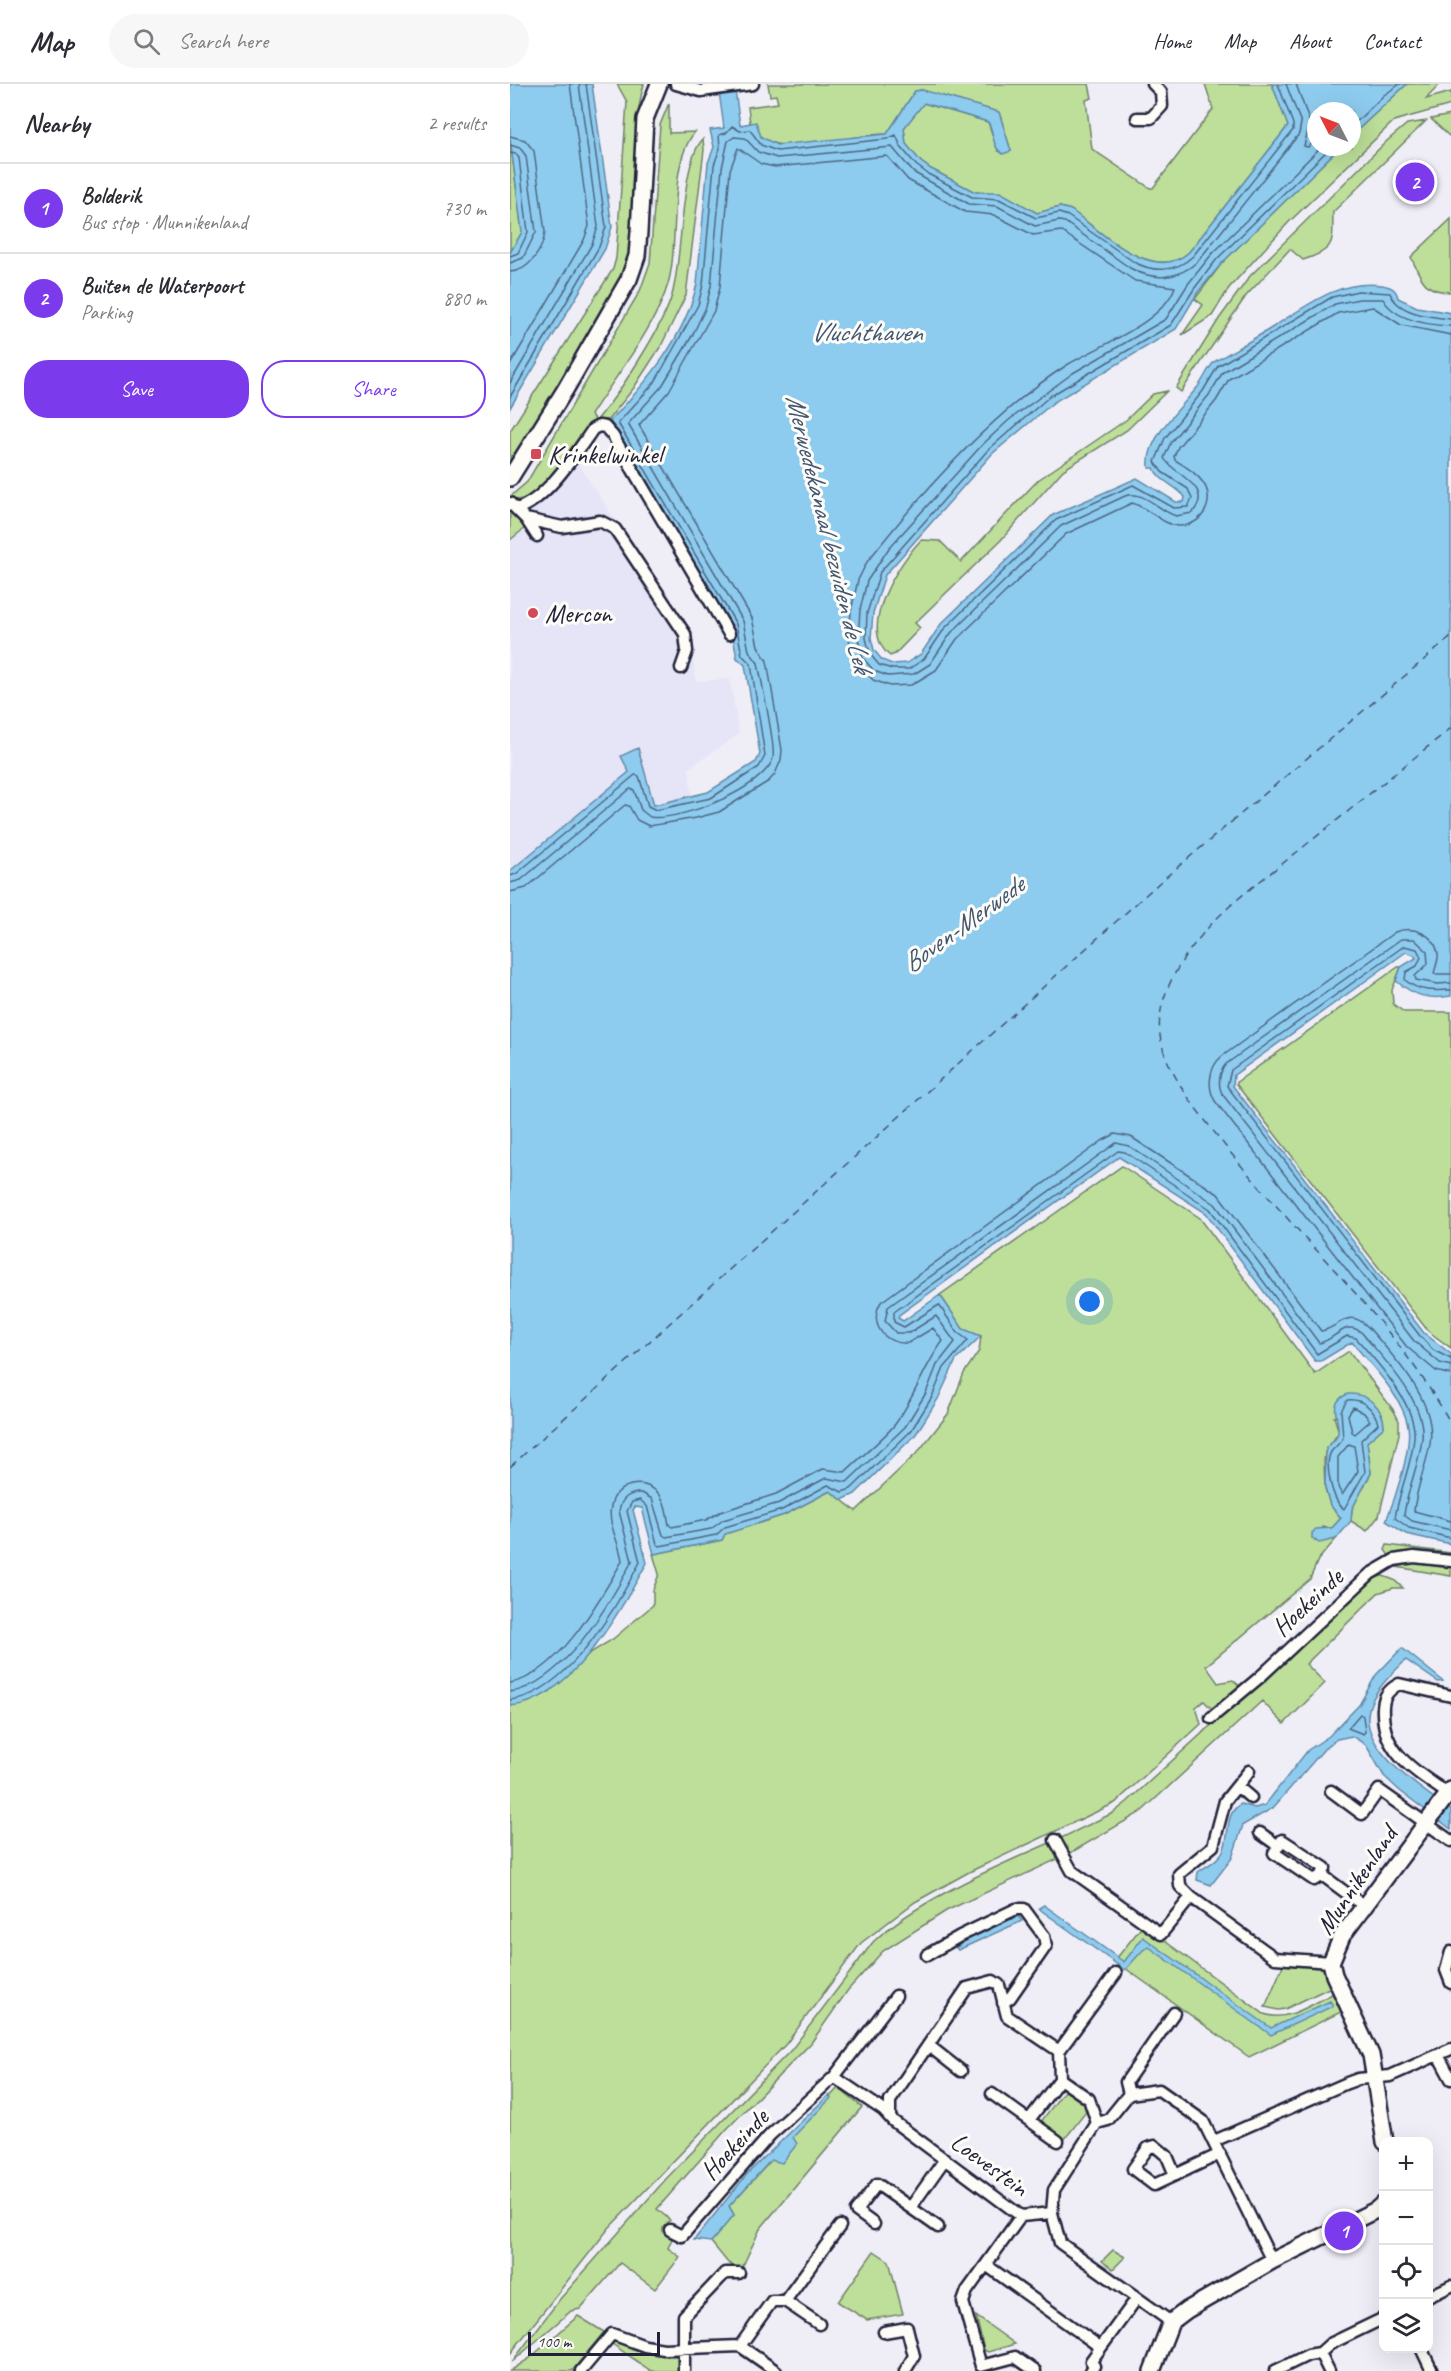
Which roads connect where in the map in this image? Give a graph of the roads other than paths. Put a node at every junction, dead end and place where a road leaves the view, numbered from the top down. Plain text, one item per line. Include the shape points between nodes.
1 (659, 84) edge
2 (665, 84) edge
3 (676, 84) edge
4 (753, 84) edge
5 (1153, 84) edge
6 (1137, 118) dead end
7 (646, 131) junction
8 (510, 478) edge
9 (513, 506) edge
10 (526, 519) junction
11 (537, 536) dead end
12 (729, 634) dead end
13 (681, 669) dead end
14 (1451, 1561) edge
15 (1451, 1696) edge
16 (1211, 1718) dead end
17 (1249, 1771) dead end
18 (1237, 1786) junction
19 (1330, 1791) dead end
20 (1448, 1795) edge
21 (1251, 1798) dead end
22 (1428, 1819) junction
23 (1260, 1833) dead end
24 (1055, 1840) dead end
25 (1451, 1841) edge
26 (1277, 1845) junction
27 (1322, 1875) junction
28 (1191, 1897) junction
29 (1364, 1906) junction
30 (1451, 1952) edge
31 (927, 1955) dead end
32 (1331, 1962) junction
33 (1116, 1973) dead end
34 (1451, 1983) edge
35 (896, 1996) dead end
36 (1003, 2003) junction
37 (1174, 2013) dead end
38 (928, 2045) junction
39 (1451, 2049) edge
40 (1059, 2051) junction
41 (1438, 2055) junction
42 (961, 2071) dead end
43 (1376, 2076) junction
44 (834, 2077) junction
45 (1060, 2079) junction
46 (1451, 2079) edge
47 (992, 2094) dead end
48 (1129, 2094) junction
49 (890, 2116) junction
50 (1029, 2120) junction
51 (1097, 2123) junction
52 (1383, 2137) edge
53 (1058, 2141) dead end
54 (1214, 2141) junction
55 (1220, 2154) junction
56 (945, 2159) junction
57 (1175, 2175) dead end
58 (1379, 2207) edge
59 (910, 2208) junction
60 (1052, 2213) junction
61 (1021, 2216) junction
62 (874, 2224) dead end
63 (840, 2226) dead end
64 (938, 2227) dead end
65 (670, 2230) dead end
66 (1272, 2261) junction
67 (986, 2265) junction
68 (739, 2272) dead end
69 (1451, 2286) edge
70 (1433, 2295) edge
71 (1137, 2298) junction
72 (785, 2301) junction
73 (1379, 2320) edge
74 (1171, 2322) junction
75 (819, 2324) dead end
76 (884, 2332) dead end
77 (740, 2346) junction
78 (1100, 2347) junction
79 (682, 2348) junction
80 (1320, 2353) junction
81 (1423, 2353) edge
82 (980, 2369) edge
83 (581, 2371) edge
84 (684, 2371) edge
85 (776, 2371) edge
86 (905, 2371) edge
87 (1035, 2371) edge
88 (1090, 2371) edge
89 (1152, 2371) edge
90 (1275, 2371) edge
91 (1329, 2371) edge
92 (1432, 2371) edge

1 - 7 street via 648,105
2 - 7 street
3 - 4 street via 701,91
5 - 6 street via 1161,92 1162,106 1150,118
7 - 8 street via 637,256 629,279
9 - 10 street
9 - 12 street via 528,505 567,465 593,429 605,427
10 - 11 street
10 - 13 street via 562,527 600,522 615,529 685,634 687,651
14 - 16 street, Hoekeinde via 1414,1557 1394,1560 1370,1574
15 - 20 street via 1399,1684 1382,1704 1383,1727 1391,1747 1403,1762
17 - 18 street
18 - 21 street
18 - 28 street via 1221,1810 1213,1846 1179,1874 1180,1886
19 - 22 street via 1362,1814 1379,1790
20 - 22 street, Munnikenland
22 - 25 street
22 - 29 street, Munnikenland
23 - 26 street
24 - 28 street via 1072,1871 1161,1934
26 - 27 street via 1274,1853 1307,1876 1314,1880
26 - 27 street via 1286,1840 1325,1868
27 - 29 street
28 - 32 street via 1275,1958
29 - 32 street, Munnikenland via 1342,1936
30 - 34 street via 1446,1970
31 - 36 street via 1016,1909 1024,1910 1044,1936 1046,1946
32 - 43 street, Munnikenland via 1337,1987 1371,2055
33 - 40 street
35 - 44 street, Hoekeinde
36 - 38 street via 999,1984 993,1981 967,1988
36 - 40 street via 1007,2016
37 - 48 street via 1126,2082
38 - 42 street
38 - 49 street via 890,2102
39 - 41 street
40 - 45 street
41 - 43 street via 1390,2076
41 - 46 street
43 - 52 street, Munnikenland
43 - 54 street via 1339,2086
44 - 49 street
44 - 65 street, Hoekeinde via 770,2135 682,2236
45 - 50 street
45 - 51 street via 1089,2099
47 - 50 street
48 - 51 street via 1108,2121
48 - 54 street via 1159,2090 1203,2121
49 - 56 street, Loevestein
50 - 53 street
51 - 60 street via 1054,2190
54 - 55 street
55 - 57 street
55 - 66 street
56 - 59 street
56 - 61 street, Loevestein
58 - 66 street
59 - 62 street via 877,2184 856,2211
59 - 64 street
60 - 61 street, Loevestein
60 - 71 street, Loevestein via 1060,2243
61 - 67 street
63 - 72 street
66 - 74 street
67 - 78 street
67 - 82 street via 963,2301
68 - 79 street via 725,2273 684,2316
69 - 70 street
71 - 74 street, Loevestein
71 - 78 street
72 - 75 street
72 - 77 street via 772,2301
73 - 80 street
74 - 89 street
76 - 86 street via 907,2328 914,2356
77 - 79 street
77 - 85 street
78 - 88 street
79 - 83 street via 645,2346 612,2334
79 - 84 street
80 - 90 street
80 - 91 street
81 - 92 street
82 - 87 street via 1015,2357

